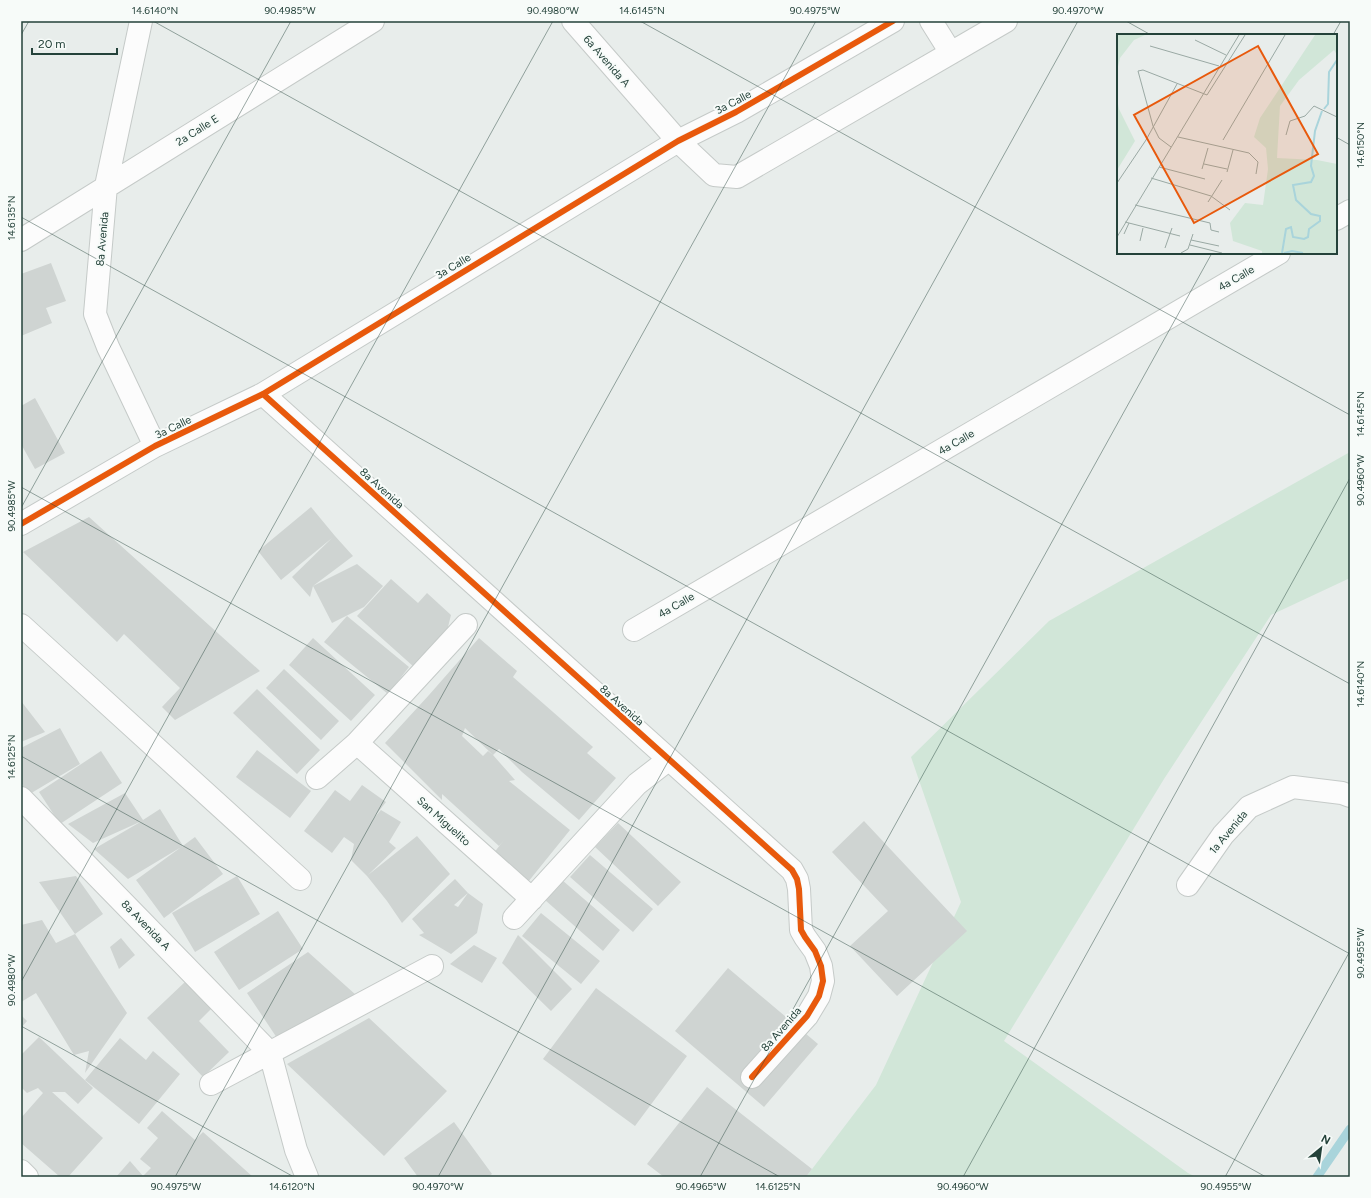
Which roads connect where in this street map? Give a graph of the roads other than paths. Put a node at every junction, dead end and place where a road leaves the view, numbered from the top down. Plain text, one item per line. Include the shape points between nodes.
1 (141, 21) edge
2 (373, 21) edge
3 (573, 21) edge
4 (893, 21) edge
5 (931, 21) edge
6 (1006, 21) edge
7 (951, 53) junction
8 (678, 141) junction
9 (106, 186) junction
10 (1350, 211) edge
11 (1337, 219) edge
12 (21, 240) edge
13 (1277, 254) edge
14 (263, 394) junction
15 (156, 446) junction
16 (21, 524) edge
17 (21, 625) edge
18 (466, 625) dead end
19 (634, 630) dead end
20 (357, 742) junction
21 (668, 760) junction
22 (317, 778) dead end
23 (1350, 796) edge
24 (21, 798) edge
25 (300, 879) dead end
26 (1188, 884) dead end
27 (532, 899) junction
28 (514, 918) dead end
29 (432, 966) dead end
30 (270, 1053) junction
31 (752, 1077) dead end
32 (211, 1084) dead end
33 (21, 1171) edge
34 (27, 1177) edge
35 (307, 1177) edge

1 - 9 street, 8a Avenida
2 - 9 street, 2a Calle E
3 - 8 street, 6a Avenida A
4 - 8 street, 3a Calle via 736,112
5 - 7 street
6 - 7 street
7 - 8 street, 6a Avenida A via 737,177 714,175
8 - 14 street, 3a Calle
9 - 12 street, 2a Calle E
9 - 15 street, 8a Avenida via 95,314 108,347
10 - 11 street
13 - 19 street, 4a Calle
14 - 15 street, 3a Calle
14 - 21 street, 8a Avenida
15 - 16 street, 3a Calle
17 - 25 street
18 - 20 street
20 - 22 street
20 - 27 street, San Miguelito
21 - 27 street via 638,784
21 - 31 street, 8a Avenida via 792,870 799,889 801,930 816,951 821,966 823,981 819,996 807,1016
23 - 26 street, 1a Avenida via 1292,787 1249,807 1223,835
24 - 30 street, 8a Avenida A
27 - 28 street
29 - 30 street
30 - 32 street
30 - 35 street via 296,1150
33 - 34 street

